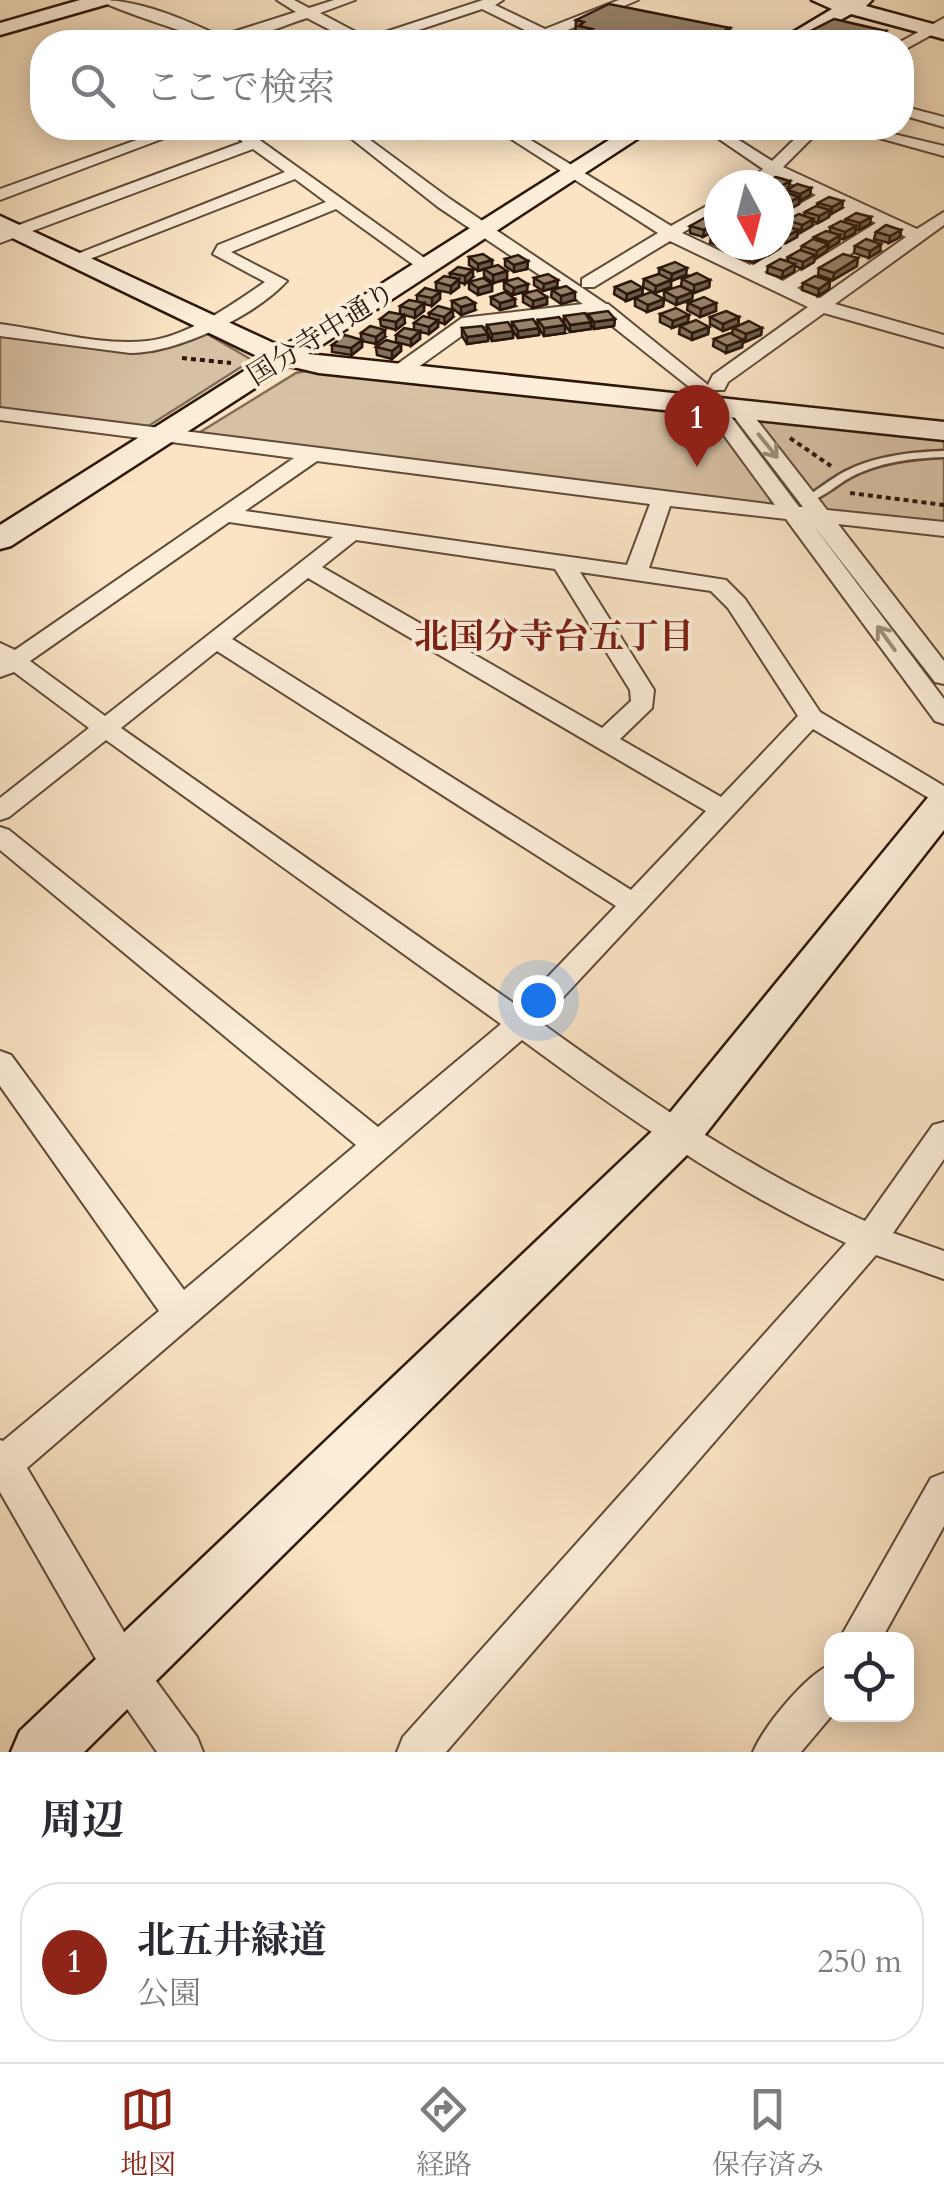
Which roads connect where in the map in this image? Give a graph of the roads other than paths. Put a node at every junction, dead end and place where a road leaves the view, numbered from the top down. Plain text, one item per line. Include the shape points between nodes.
1 (99, 0) edge
2 (284, 0) edge
3 (348, 0) edge
4 (631, 0) edge
5 (822, 0) edge
6 (489, 2) edge
7 (855, 4) edge
8 (310, 12) junction
9 (939, 28) edge
10 (0, 29) edge
11 (175, 30) edge
12 (195, 30) edge
13 (255, 30) edge
14 (344, 30) edge
15 (404, 30) edge
16 (537, 30) edge
17 (571, 30) edge
18 (808, 30) edge
19 (914, 41) edge
20 (944, 108) edge
21 (936, 120) edge
22 (151, 140) edge
23 (251, 140) edge
24 (363, 140) edge
25 (379, 140) edge
26 (519, 140) edge
27 (624, 140) edge
28 (729, 140) edge
29 (797, 140) edge
30 (900, 140) edge
31 (255, 143) junction
32 (944, 151) edge
33 (776, 170) joint
34 (296, 173) junction
35 (570, 173) junction
36 (794, 179) edge
37 (0, 195) edge
38 (827, 195) junction
39 (337, 203) junction
40 (856, 208) junction
41 (704, 213) edge
42 (794, 214) edge
43 (944, 217) edge
44 (888, 223) junction
45 (489, 226) junction
46 (6, 231) edge
47 (670, 232) junction
48 (918, 236) junction
49 (704, 250) edge
50 (76, 258) junction
51 (724, 260) edge
52 (428, 267) junction
53 (751, 272) junction
54 (588, 283) junction
55 (784, 288) junction
56 (824, 306) junction
57 (602, 308) junction
58 (0, 312) edge
59 (208, 323) junction
60 (0, 330) edge
61 (44, 335) junction
62 (944, 341) edge
63 (280, 356) junction
64 (396, 374) junction
65 (723, 401) junction
66 (4, 418) edge
67 (944, 431) edge
68 (163, 434) junction
69 (313, 454) junction
70 (944, 454) edge
71 (662, 499) junction
72 (809, 509) junction
73 (227, 516) junction
74 (944, 528) edge
75 (350, 534) junction
76 (0, 539) edge
77 (562, 563) junction
78 (309, 570) junction
79 (636, 573) junction
80 (218, 641) junction
81 (5, 660) edge
82 (944, 677) edge
83 (944, 716) edge
84 (812, 717) junction
85 (108, 728) junction
86 (603, 740) junction
87 (944, 801) edge
88 (722, 809) junction
89 (0, 810) edge
90 (0, 836) edge
91 (633, 904) junction
92 (522, 1023) junction
93 (0, 1063) edge
94 (680, 1133) junction
95 (944, 1134) edge
96 (380, 1147) junction
97 (872, 1238) junction
98 (944, 1265) edge
99 (182, 1315) junction
100 (2, 1460) edge
101 (944, 1490) edge
102 (864, 1632) edge
103 (126, 1673) junction
104 (824, 1693) edge
105 (42, 1752) edge
106 (182, 1752) edge
107 (418, 1752) edge
108 (774, 1752) edge

1 - 10 street
1 - 11 street
1 - 12 street
2 - 8 street
3 - 8 street
4 - 17 street
5 - 7 street
6 - 15 street
6 - 16 street
7 - 9 street
7 - 18 street
8 - 13 street
8 - 14 street
9 - 19 street
20 - 21 street
22 - 37 street
23 - 31 street
24 - 45 street
25 - 45 street
26 - 35 street
27 - 35 street, 国分寺中通り
28 - 33 street
29 - 33 street
30 - 32 street
31 - 34 street
31 - 46 street
34 - 39 street
34 - 50 street
35 - 45 street, 国分寺中通り
35 - 47 street
36 - 38 street
38 - 40 street
38 - 42 street
39 - 52 street
39 - 59 street via 224,248 222,254 278,281
40 - 44 street
40 - 53 street
41 - 47 street
43 - 48 street
44 - 48 street
44 - 55 street
45 - 52 street, 国分寺中通り
45 - 54 street
45 - 57 street
46 - 50 street
47 - 49 street
47 - 54 street
48 - 56 street
50 - 59 street
51 - 53 street
52 - 63 street, 国分寺中通り
53 - 55 street
54 - 65 street via 704,370
55 - 56 street
56 - 62 street
56 - 65 street via 720,380
57 - 64 street via 468,322
57 - 65 street
58 - 61 street
59 - 61 street via 150,347
59 - 63 street
60 - 61 street
63 - 64 street
63 - 68 street, 国分寺中通り
64 - 65 street
65 - 67 street
65 - 72 street
66 - 68 street
68 - 69 street
68 - 76 street, 国分寺中通り
69 - 71 street
69 - 73 street
70 - 72 lane via 901,458 846,476
71 - 72 street
71 - 79 street
72 - 74 street
72 - 82 street
83 -> 72 street
73 - 75 street
73 - 81 street
75 - 77 street
75 - 78 street
77 - 79 street
77 - 86 street via 642,690 643,702
78 - 80 street
78 - 86 street
79 - 84 street via 718,584
80 - 85 street
80 - 91 street
81 - 85 street
84 - 87 street
84 - 88 street
85 - 89 street
85 - 92 street
86 - 88 street
87 - 94 street
88 - 91 street
90 - 96 street
91 - 92 street
92 - 94 street
92 - 96 street
93 - 99 street
94 - 97 street via 749,1179
94 - 103 street
95 - 97 street
96 - 99 street
97 - 98 street
97 - 107 street
99 - 100 street
100 - 103 street
101 - 102 street
103 - 105 street
103 - 106 street
104 - 108 street

